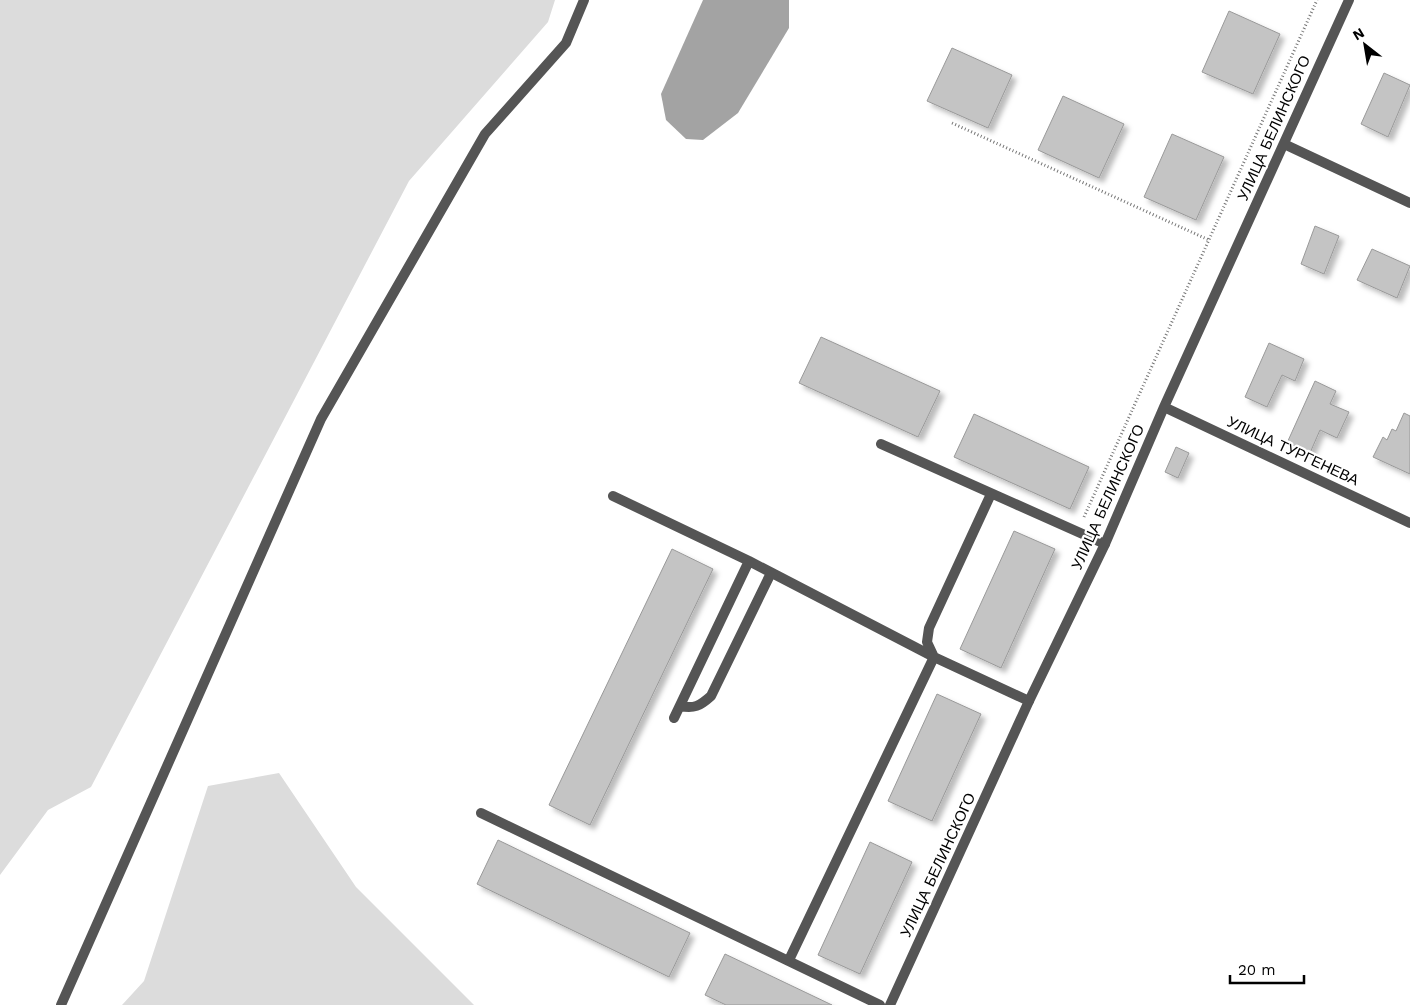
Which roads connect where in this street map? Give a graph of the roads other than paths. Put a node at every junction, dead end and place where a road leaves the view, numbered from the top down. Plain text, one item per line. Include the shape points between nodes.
1 (584, 0) edge
2 (1349, 0) edge
3 (1284, 144) junction
4 (1410, 203) edge
5 (1164, 407) junction
6 (880, 444) dead end
7 (991, 494) junction
8 (613, 496) dead end
9 (1410, 523) edge
10 (1105, 544) junction
11 (749, 561) junction
12 (771, 573) junction
13 (934, 657) junction
14 (1029, 701) junction
15 (680, 706) junction
16 (674, 718) dead end
17 (481, 813) dead end
18 (789, 960) junction
19 (61, 1005) edge
20 (880, 1005) edge
21 (890, 1005) edge

1 - 19 street via 566,43 485,134 321,419
2 - 3 street, УЛИЦА БЕЛИНСКОГО
3 - 4 street
3 - 5 street, УЛИЦА БЕЛИНСКОГО
5 - 9 street, УЛИЦА ТУРГЕНЕВА
5 - 10 street, УЛИЦА БЕЛИНСКОГО
6 - 7 street
7 - 10 street
7 - 13 street via 929,628 927,642
8 - 11 street
10 - 14 street, УЛИЦА БЕЛИНСКОГО
11 - 12 street
11 - 15 street
12 - 13 street
12 - 15 street via 711,696 692,708
13 - 14 street
13 - 18 street
14 - 21 street, УЛИЦА БЕЛИНСКОГО
15 - 16 street
17 - 18 street
18 - 20 street

